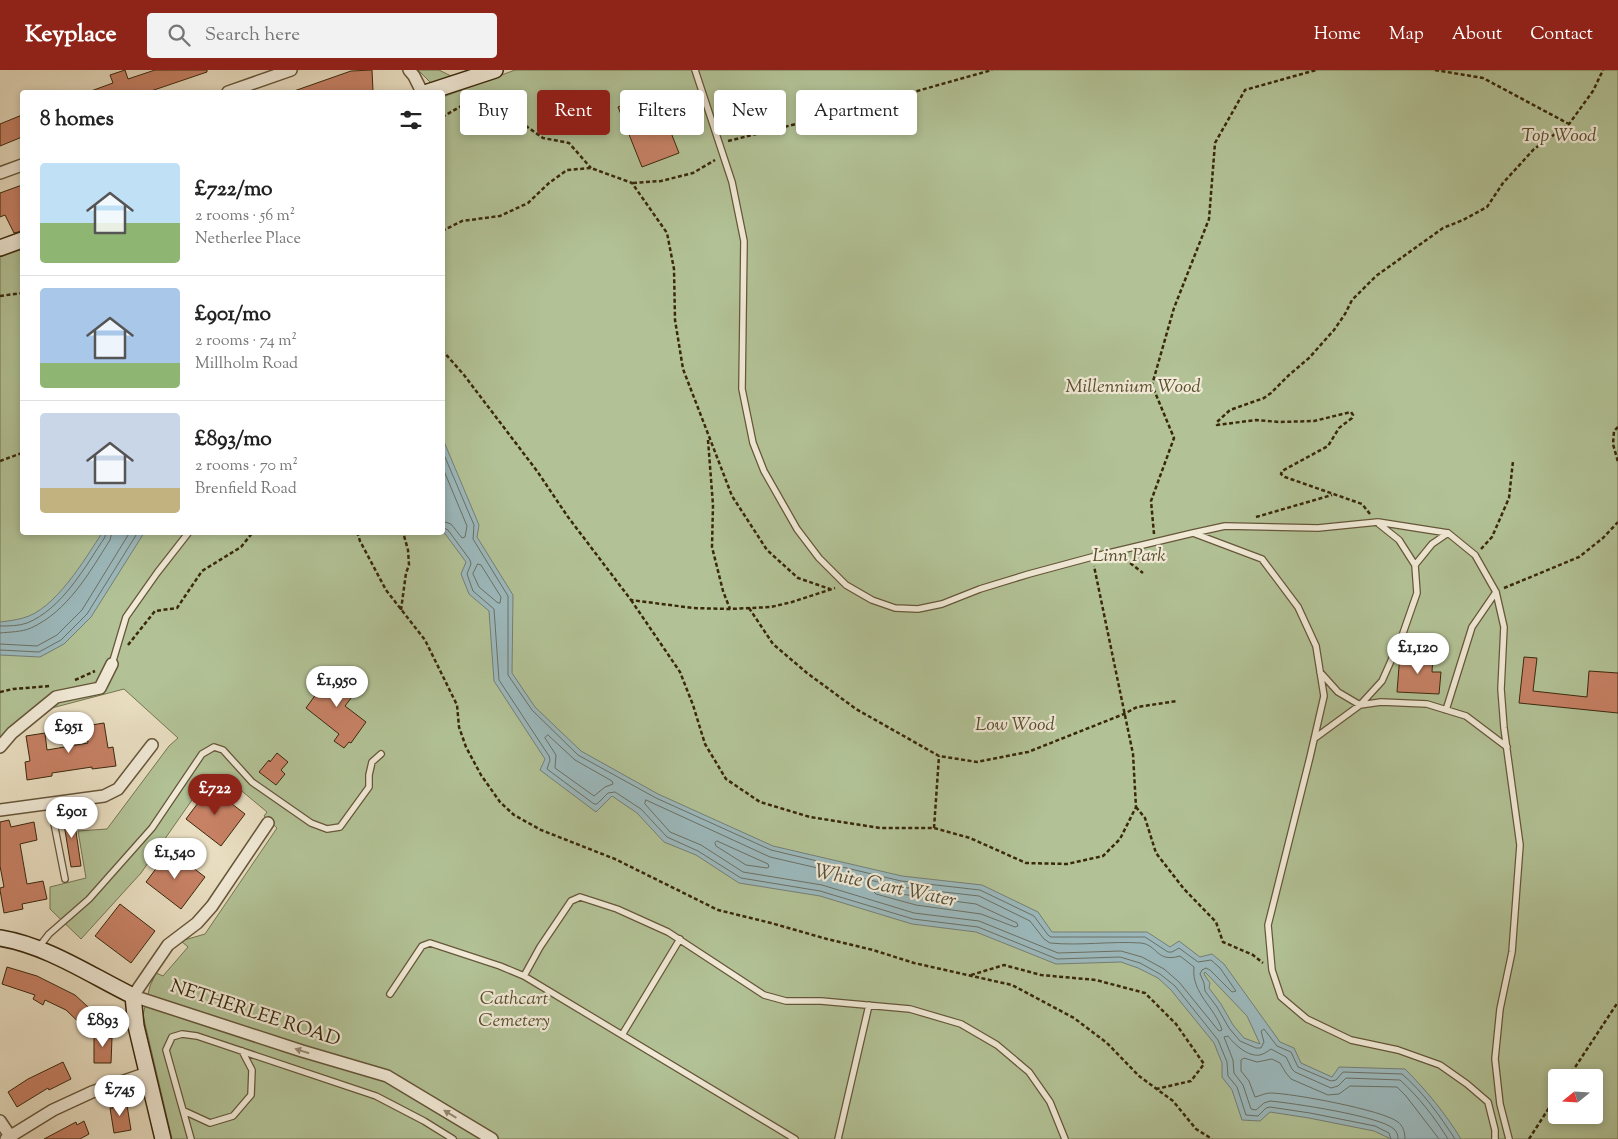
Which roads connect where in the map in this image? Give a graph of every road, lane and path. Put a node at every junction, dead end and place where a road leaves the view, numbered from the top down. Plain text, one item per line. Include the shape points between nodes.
1 (292, 70) edge
2 (409, 70) edge
3 (695, 70) edge
4 (992, 70) edge
5 (1316, 70) edge
6 (1435, 70) edge
7 (1603, 70) edge
8 (489, 71) edge
9 (234, 90) edge
10 (421, 90) edge
11 (433, 90) edge
12 (445, 115) edge
13 (1569, 124) junction
14 (718, 144) junction
15 (722, 155) junction
16 (20, 167) edge
17 (591, 168) junction
18 (0, 173) edge
19 (632, 183) junction
20 (445, 230) edge
21 (20, 241) edge
22 (0, 248) edge
23 (20, 293) edge
24 (0, 296) edge
25 (445, 353) edge
26 (1618, 427) edge
27 (708, 436) junction
28 (20, 454) edge
29 (0, 461) edge
30 (1513, 461) dead end
31 (1618, 462) edge
32 (1333, 495) junction
33 (1252, 518) dead end
34 (1378, 522) junction
35 (1618, 522) edge
36 (1193, 533) junction
37 (1448, 533) junction
38 (186, 535) edge
39 (251, 535) edge
40 (358, 535) edge
41 (404, 535) edge
42 (1154, 542) junction
43 (1107, 554) junction
44 (1473, 554) junction
45 (1092, 557) junction
46 (1415, 565) junction
47 (1143, 573) dead end
48 (846, 585) junction
49 (830, 589) junction
50 (1496, 592) junction
51 (631, 600) junction
52 (749, 608) junction
53 (730, 609) junction
54 (401, 610) junction
55 (112, 664) junction
56 (1320, 672) junction
57 (70, 682) dead end
58 (51, 686) dead end
59 (0, 692) edge
60 (1177, 701) dead end
61 (1360, 705) junction
62 (1446, 710) junction
63 (1124, 714) junction
64 (1315, 738) junction
65 (152, 745) dead end
66 (0, 747) edge
67 (1507, 747) junction
68 (381, 754) dead end
69 (939, 756) junction
70 (50, 803) junction
71 (1136, 807) junction
72 (0, 810) edge
73 (268, 823) dead end
74 (934, 828) junction
75 (64, 879) dead end
76 (0, 938) edge
77 (680, 939) junction
78 (38, 949) junction
79 (1272, 970) junction
80 (969, 975) junction
81 (524, 976) junction
82 (390, 994) dead end
83 (133, 996) junction
84 (1618, 1002) edge
85 (869, 1005) junction
86 (622, 1035) junction
87 (242, 1051) junction
88 (1574, 1069) edge
89 (147, 1073) junction
90 (1156, 1089) junction
91 (1548, 1109) edge
92 (184, 1111) junction
93 (0, 1121) edge
94 (8, 1138) edge
95 (162, 1139) edge
96 (192, 1139) edge
97 (453, 1139) edge
98 (492, 1139) edge
99 (795, 1139) edge
100 (838, 1139) edge
101 (1065, 1139) edge
102 (1212, 1139) edge
103 (1495, 1139) edge
104 (1509, 1139) edge
105 (1529, 1139) edge

1 - 9 street
2 - 10 street
3 - 14 lane
4 - 14 path
5 - 42 path via 1245,90 1215,142 1209,219 1174,308 1152,386 1174,438 1151,500
6 - 13 path via 1483,78
7 - 13 path via 1593,91
8 - 11 street
12 - 17 path via 466,104 519,121 543,138 569,143
13 - 32 path via 1534,149 1487,207 1443,228 1376,276 1352,300 1334,330 1310,358 1272,393 1230,410 1217,422 1217,426 1221,426 1256,420 1314,421 1350,412 1352,418 1344,422 1328,446 1281,474
14 - 15 lane
15 - 19 path via 692,173 661,181
15 - 48 lane via 732,182 744,241 742,389 752,443 797,529 819,558
16 - 18 street
17 - 19 path
17 - 20 path via 568,170 528,203 500,216 462,221
19 - 27 path via 667,233 674,269 675,320 682,369
21 - 22 street
23 - 24 path
25 - 51 path via 537,471
26 - 31 path via 1613,444
27 - 49 path via 732,496 767,550 798,578
27 - 53 path via 712,546
28 - 29 path
30 - 44 path via 1510,498 1492,537
32 - 33 path
32 - 34 path via 1362,504
34 - 36 lane via 1318,528 1225,526
34 - 37 lane
34 - 46 lane via 1399,540
35 - 50 path via 1579,557
36 - 42 lane
36 - 56 lane via 1262,559 1298,607 1316,646
37 - 44 lane
37 - 46 lane via 1432,544
38 - 55 lane via 126,617
39 - 55 path via 241,547 202,571 176,608 155,611
40 - 54 path via 386,590
41 - 54 path via 409,565
42 - 43 lane
43 - 45 lane
43 - 47 path via 1122,557
44 - 50 lane
45 - 48 lane via 918,609 895,608 872,600
45 - 63 path
46 - 61 lane via 1417,593 1402,636 1382,681
48 - 49 path
49 - 52 path via 771,607
50 - 62 lane via 1472,627
50 - 67 lane via 1504,627 1501,689
51 - 53 path
51 - 74 path via 680,672 705,744 726,779 760,802 810,817 880,828
52 - 53 path
52 - 69 path via 774,644 807,673 856,709
54 - 80 path via 425,640 457,705 459,727 481,775 500,802 514,815 718,910
55 - 57 path
55 - 66 street via 100,688 56,697
56 - 61 lane via 1338,692
56 - 64 lane via 1324,696
58 - 59 path
60 - 63 path via 1137,707
61 - 62 lane via 1381,702 1428,704
61 - 64 lane
62 - 67 lane via 1466,716
63 - 69 path via 1028,752 977,762
63 - 71 path via 1133,754
64 - 79 lane via 1268,925
65 - 70 street via 118,789 104,796
67 - 104 lane via 1520,845 1512,952 1500,1009 1495,1059 1500,1104
68 - 78 lane via 372,762 368,787 340,827 327,829 311,823 252,782 224,750 214,747 202,754 152,828 89,899 49,934
69 - 74 path
70 - 72 street
70 - 75 lane
71 - 74 path via 1120,839 1104,856 1067,864 1026,863 970,838
71 - 79 path via 1145,818 1156,853 1216,922 1224,942 1253,955
73 - 83 street via 212,906 197,923 168,945
76 - 78 street, NETHERLEE ROAD
77 - 81 lane via 626,913 580,896 571,901
77 - 85 lane via 764,995 786,1001
77 - 86 lane
78 - 83 street, NETHERLEE ROAD
79 - 103 lane via 1281,997 1307,1019 1351,1040 1398,1050 1440,1065 1467,1084 1488,1102
80 - 90 path via 1012,985 1074,1018 1107,1043
80 - 90 path via 1004,965 1041,975 1096,980 1145,993 1176,1024 1204,1064 1191,1081
81 - 82 lane via 430,944 422,946
81 - 86 lane
83 - 89 street
98 -> 83 street, NETHERLEE ROAD via 387,1076 302,1052
84 - 88 path
85 - 100 lane
85 - 101 lane via 910,1009 961,1024 997,1046 1029,1072 1050,1102
86 - 99 lane
87 - 92 lane via 252,1070 251,1095 233,1116 210,1123
87 - 92 lane via 197,1036 182,1034 172,1037 166,1050
87 - 97 lane via 376,1096
89 - 94 street via 53,1110
89 - 95 street
90 - 102 path via 1173,1100 1196,1129
91 - 105 path
92 - 96 lane
93 - 94 street

